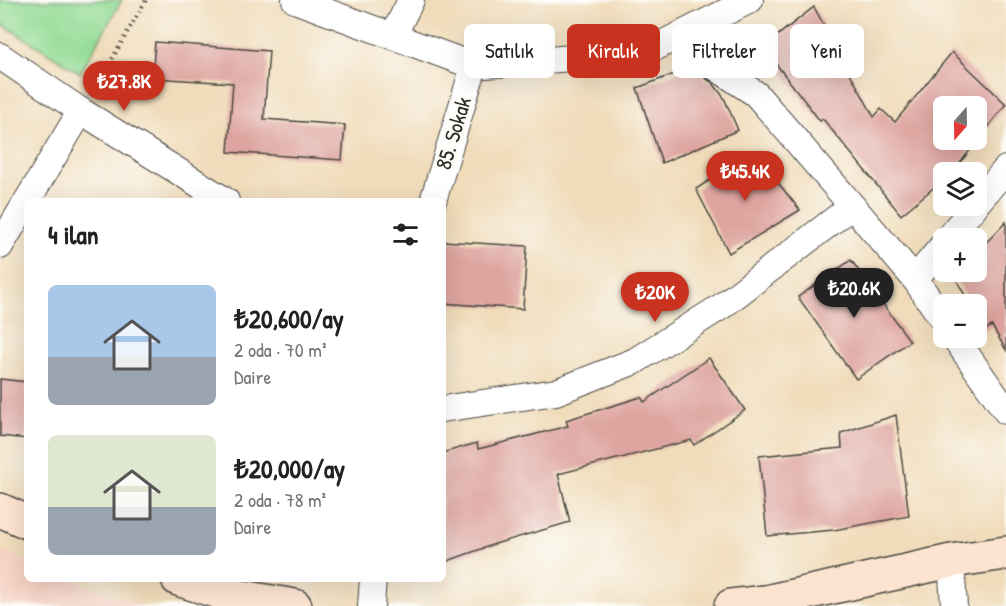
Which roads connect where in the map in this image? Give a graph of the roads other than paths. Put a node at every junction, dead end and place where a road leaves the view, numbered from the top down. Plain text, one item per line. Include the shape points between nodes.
1 (296, 0) edge
2 (411, 0) edge
3 (750, 0) edge
4 (703, 24) edge
5 (393, 36) junction
6 (672, 39) edge
7 (0, 56) edge
8 (555, 59) edge
9 (464, 62) edge
10 (470, 78) edge
11 (732, 78) edge
12 (81, 111) junction
13 (1006, 168) edge
14 (987, 191) edge
15 (29, 198) edge
16 (221, 198) edge
17 (434, 198) edge
18 (24, 206) edge
19 (852, 206) junction
20 (967, 216) edge
21 (956, 228) edge
22 (0, 246) edge
23 (933, 257) edge
24 (915, 279) junction
25 (933, 305) edge
26 (962, 348) edge
27 (446, 408) edge
28 (1006, 411) edge
29 (0, 510) edge
30 (24, 521) edge
31 (1006, 553) edge
32 (951, 561) junction
33 (184, 582) edge
34 (374, 582) edge
35 (223, 600) edge
36 (295, 606) edge
37 (371, 606) edge
38 (730, 606) edge
39 (954, 606) edge

1 - 5 street
2 - 5 street
3 - 4 street
5 - 9 street
6 - 8 street via 646,52
7 - 12 street
10 - 17 street, 85. Sokak
11 - 19 street via 756,94
12 - 15 street
12 - 16 street
13 - 14 street
18 - 22 street
19 - 24 street
19 - 27 street via 722,306 635,361 556,392
20 - 21 street
23 - 24 street
24 - 25 street
26 - 28 street
29 - 30 main road
31 - 32 main road
32 - 38 main road via 765,602
32 - 39 street
33 - 35 main road
34 - 37 street
35 - 36 main road

